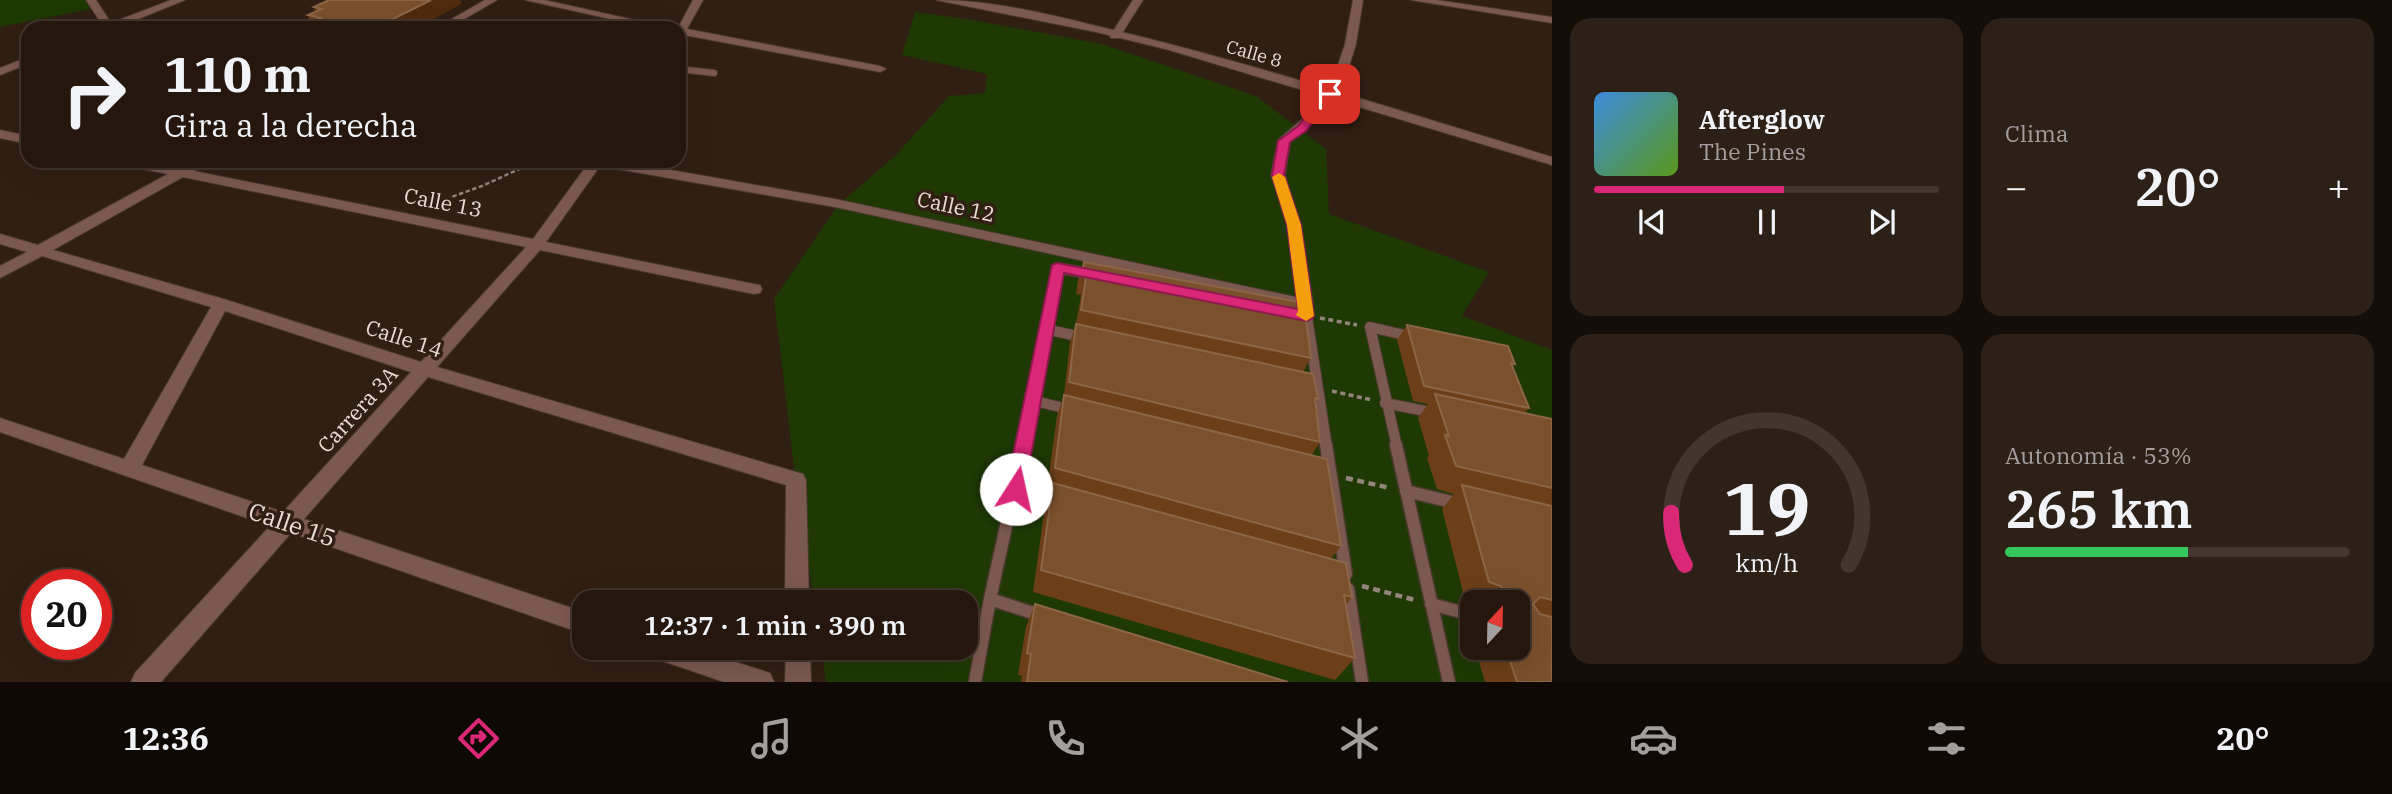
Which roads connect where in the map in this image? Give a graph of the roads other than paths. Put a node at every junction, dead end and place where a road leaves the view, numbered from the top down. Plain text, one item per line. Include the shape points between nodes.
1 (91, 0) edge
2 (180, 0) edge
3 (492, 0) edge
4 (530, 0) edge
5 (698, 0) edge
6 (941, 0) edge
7 (988, 0) edge
8 (1138, 0) edge
9 (1358, 0) edge
10 (1416, 0) edge
11 (1552, 20) edge
12 (104, 21) edge
13 (126, 21) edge
14 (454, 21) edge
15 (632, 21) edge
16 (686, 21) edge
17 (686, 33) edge
18 (1118, 33) junction
19 (21, 63) edge
20 (880, 69) dead end
21 (686, 70) edge
22 (0, 72) edge
23 (715, 73) dead end
24 (1333, 91) junction
25 (0, 134) edge
26 (21, 139) edge
27 (1552, 153) edge
28 (1552, 162) edge
29 (156, 168) edge
30 (189, 168) edge
31 (592, 168) edge
32 (637, 168) edge
33 (180, 173) junction
34 (0, 239) edge
35 (537, 244) junction
36 (41, 250) junction
37 (0, 273) edge
38 (1098, 275) edge
39 (754, 289) dead end
40 (221, 304) junction
41 (1302, 311) junction
42 (1045, 328) junction
43 (1423, 339) edge
44 (1099, 341) edge
45 (425, 370) junction
46 (1031, 400) junction
47 (1385, 403) junction
48 (1084, 413) edge
49 (1452, 417) edge
50 (0, 425) edge
51 (130, 468) junction
52 (1318, 471) edge
53 (1331, 475) junction
54 (1016, 489) junction
55 (1406, 491) junction
56 (1078, 506) edge
57 (1472, 507) edge
58 (286, 524) junction
59 (797, 590) edge
60 (990, 599) junction
61 (1431, 604) junction
62 (1460, 612) edge
63 (572, 619) edge
64 (1052, 620) edge
65 (694, 660) edge
66 (798, 660) edge
67 (144, 682) edge
68 (761, 682) edge
69 (798, 682) edge
70 (975, 682) edge
71 (1362, 682) edge
72 (1449, 682) edge

1 - 12 street
2 - 13 street
3 - 14 street
4 - 15 street
5 - 16 street
6 - 18 street, Calle 8
7 - 18 street, Calle 8 via 1027,6
8 - 18 street
9 - 24 street
10 - 11 street
17 - 20 street
18 - 24 street, Calle 8
19 - 22 street
21 - 23 lane
24 - 27 street, Calle 8
24 - 28 street, Calle 8
24 - 41 street via 1302,128 1284,141 1278,175 1294,225
25 - 26 street
29 - 33 street, Calle 13
30 - 33 street
31 - 35 street, Carrera 3A
32 - 41 street, Calle 12 via 835,203
33 - 35 street, Calle 13
33 - 36 street
34 - 36 street, Calle 14
35 - 39 street, Calle 13
35 - 45 street, Carrera 3A
36 - 37 street
36 - 40 street, Calle 14
38 - 42 lane via 1057,268
40 - 45 street, Calle 14
40 - 51 street
41 - 53 lane
42 - 44 lane
42 - 46 lane
43 - 47 lane via 1370,327
45 - 58 street, Carrera 3A
45 - 59 street, Calle 14 via 796,480
46 - 48 lane
46 - 54 lane
47 - 49 lane
47 - 55 lane
50 - 51 street, Calle 15
51 - 58 street, Calle 15
52 - 53 lane
53 - 71 lane via 1340,581
54 - 56 lane
54 - 60 lane
55 - 57 lane
55 - 61 lane
58 - 63 street, Calle 15
58 - 67 street, Carrera 3A
60 - 64 lane
60 - 70 lane
61 - 62 lane
61 - 72 lane
65 - 68 street
66 - 69 street

